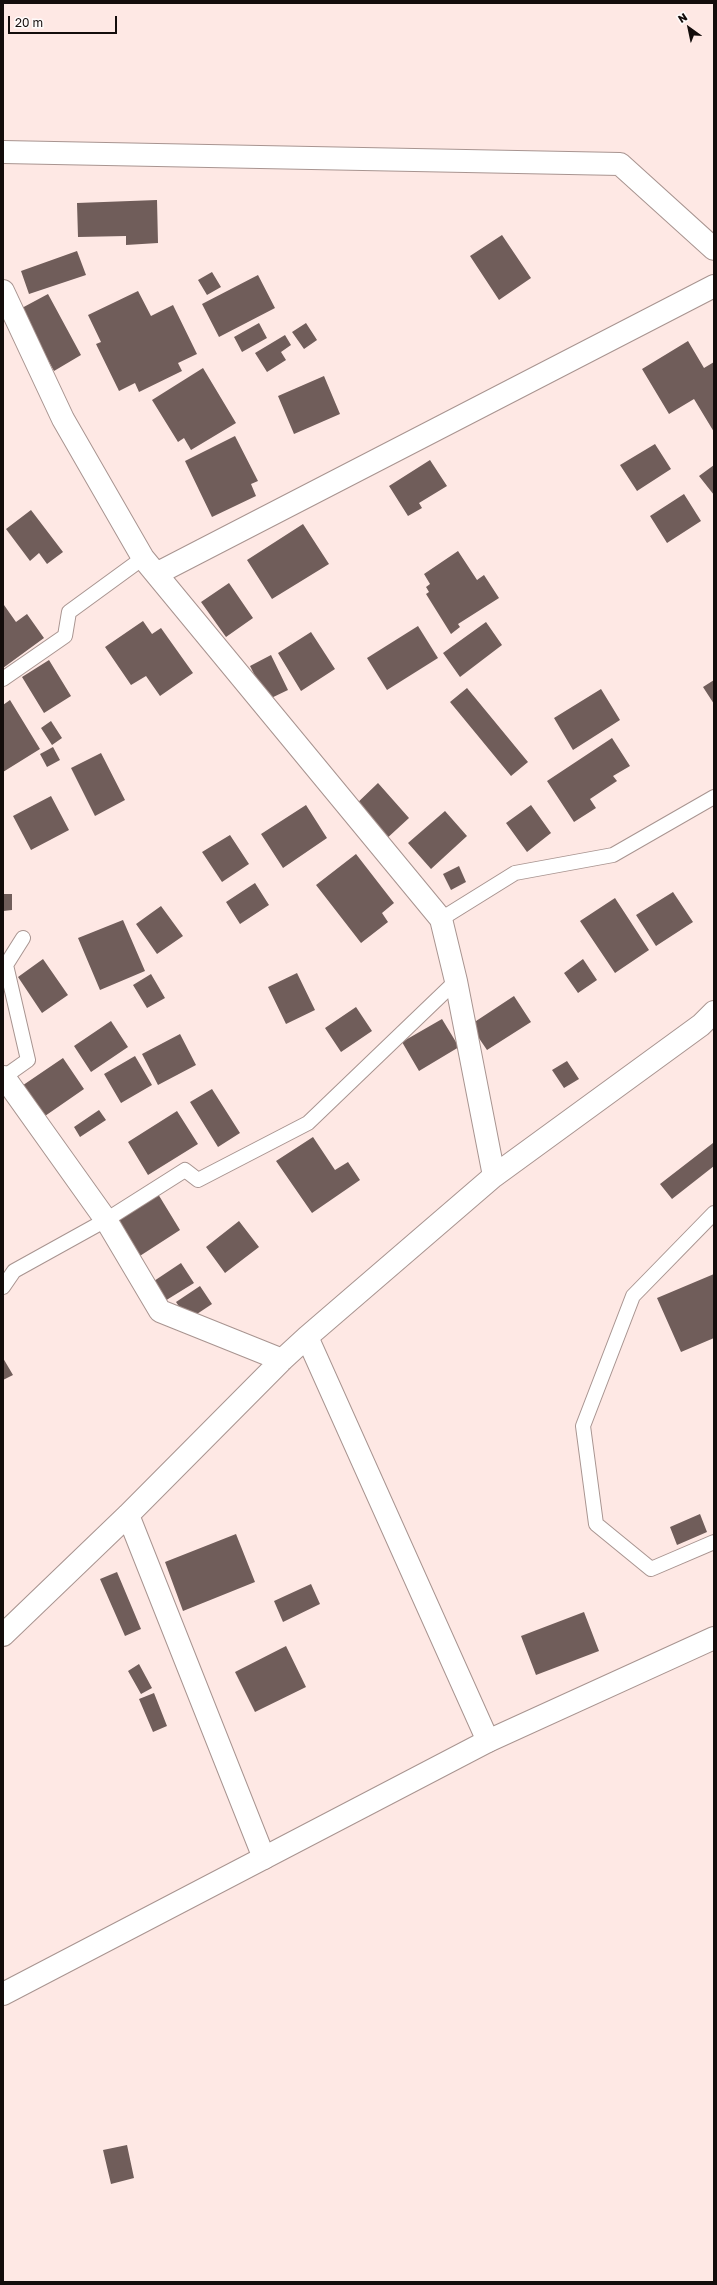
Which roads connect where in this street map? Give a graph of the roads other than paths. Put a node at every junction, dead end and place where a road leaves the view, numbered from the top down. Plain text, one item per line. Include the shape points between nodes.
1 (3, 152) edge
2 (714, 249) edge
3 (714, 286) edge
4 (3, 291) edge
5 (151, 566) junction
6 (3, 679) edge
7 (714, 797) edge
8 (441, 919) junction
9 (23, 938) dead end
10 (456, 981) junction
11 (714, 1012) edge
12 (4, 1077) joint
13 (494, 1176) junction
14 (714, 1213) edge
15 (106, 1220) junction
16 (3, 1287) edge
17 (307, 1337) junction
18 (282, 1360) junction
19 (128, 1515) junction
20 (714, 1542) edge
21 (3, 1635) edge
22 (714, 1638) edge
23 (488, 1741) junction
24 (264, 1858) junction
25 (3, 1994) edge

1 - 2 street via 620,164
3 - 5 street
4 - 5 street via 63,419
5 - 6 lane via 69,612 65,636
5 - 8 street
7 - 8 lane via 613,855 515,873
8 - 10 street
9 - 12 lane via 6,965 28,1060
10 - 13 street
10 - 15 lane via 308,1123 198,1180 185,1170
11 - 13 street via 701,1025
12 - 15 street
13 - 17 street
14 - 20 lane via 633,1296 584,1426 596,1524 651,1569
15 - 16 lane via 14,1270
15 - 18 street via 160,1311
17 - 18 street
17 - 23 street
18 - 19 street
19 - 21 street
19 - 24 street
22 - 23 street
23 - 24 street
24 - 25 street

